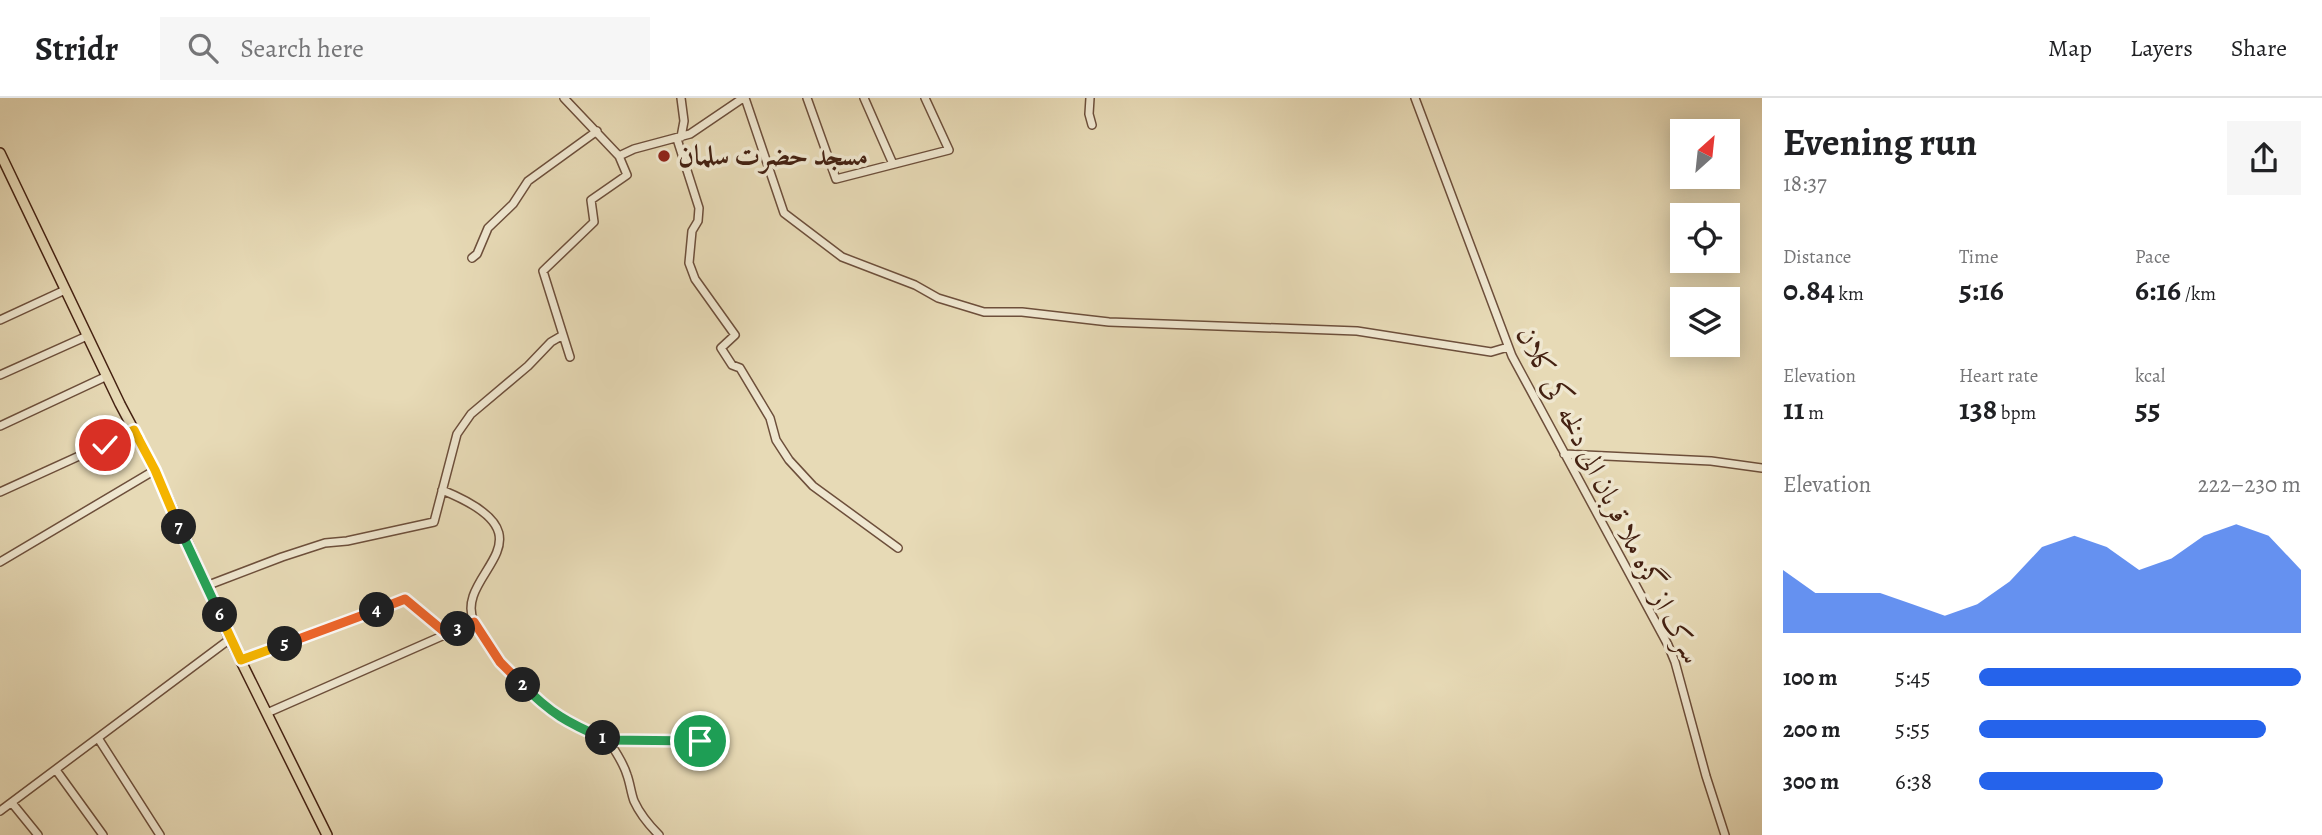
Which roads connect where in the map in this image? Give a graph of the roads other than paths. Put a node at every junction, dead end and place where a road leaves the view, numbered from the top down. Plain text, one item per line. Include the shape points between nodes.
1 (564, 98) edge
2 (681, 98) edge
3 (744, 98) edge
4 (807, 98) edge
5 (864, 98) edge
6 (925, 98) edge
7 (1090, 98) edge
8 (1415, 98) edge
9 (1092, 125) dead end
10 (597, 131) junction
11 (679, 138) junction
12 (0, 153) edge
13 (620, 156) junction
14 (892, 164) junction
15 (471, 258) dead end
16 (65, 290) junction
17 (0, 320) edge
18 (563, 335) junction
19 (87, 336) junction
20 (1508, 347) junction
21 (570, 357) dead end
22 (0, 375) edge
23 (107, 376) junction
24 (0, 426) edge
25 (134, 430) junction
26 (1564, 454) junction
27 (1762, 468) edge
28 (155, 470) junction
29 (442, 490) junction
30 (0, 492) edge
31 (898, 548) dead end
32 (0, 562) edge
33 (206, 586) junction
34 (474, 622) junction
35 (447, 634) junction
36 (230, 639) junction
37 (241, 660) junction
38 (267, 713) junction
39 (99, 738) junction
40 (608, 740) junction
41 (700, 741) dead end
42 (57, 770) junction
43 (12, 803) junction
44 (0, 811) edge
45 (38, 835) edge
46 (103, 835) edge
47 (160, 835) edge
48 (327, 835) edge
49 (659, 835) edge
50 (1726, 835) edge

1 - 10 street
2 - 11 street via 684,121
3 - 11 street
3 - 20 street via 784,213 842,257 938,298 984,312 1110,322 1357,331 1491,352
4 - 14 street via 836,179
5 - 14 street
6 - 14 street via 949,150
7 - 9 street
8 - 20 street, سرک از گزه ملا قربان الی دلخه کی کلان
10 - 13 street
10 - 15 street via 528,180 513,204 488,228
11 - 13 street
11 - 31 street via 699,208 689,264 735,335 721,348 732,365 740,368 789,460 813,486
12 - 16 main road
13 - 18 street via 627,175 592,200 594,222 543,271
16 - 17 street
16 - 19 main road
18 - 21 street
18 - 29 street via 471,414 457,434
19 - 22 street
19 - 23 main road
20 - 26 street, سرک از گزه ملا قربان الی دلخه کی کلان
23 - 24 street
23 - 25 main road
25 - 28 main road
25 - 30 street
26 - 27 street
26 - 50 street, سرک از گزه ملا قربان الی دلخه کی کلان via 1668,645
28 - 32 street
28 - 33 main road
29 - 33 street via 434,522 325,543
29 - 34 street via 483,511 499,533 501,546 471,602
33 - 36 main road
34 - 35 street
34 - 40 street via 500,662 543,705 565,722
35 - 37 street via 405,599
35 - 38 street
36 - 37 main road
36 - 39 street
37 - 38 main road
38 - 48 main road
39 - 42 street
39 - 47 street
40 - 41 street
40 - 49 street via 626,771 634,801
42 - 43 street
42 - 46 street
43 - 44 street
43 - 45 street

